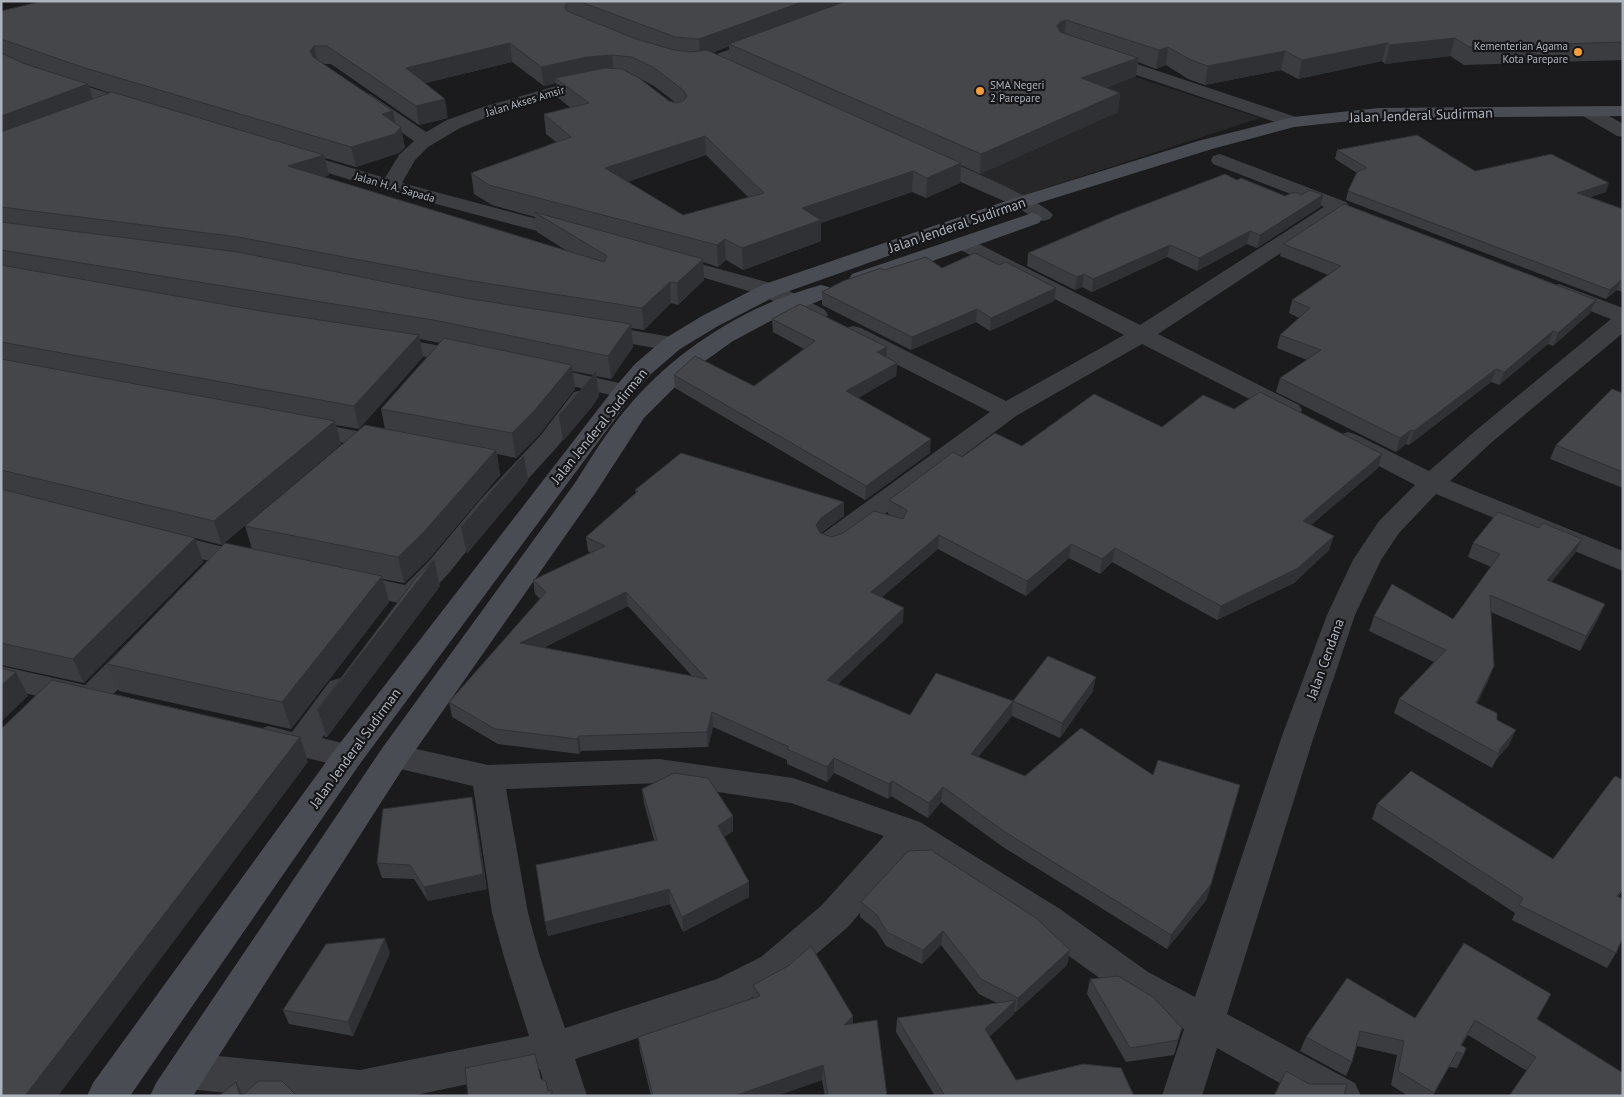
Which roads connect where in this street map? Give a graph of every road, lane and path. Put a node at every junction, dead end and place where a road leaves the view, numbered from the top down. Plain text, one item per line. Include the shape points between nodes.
1 (780, 37) edge
2 (1083, 51) edge
3 (1, 60) edge
4 (670, 61) edge
5 (710, 62) junction
6 (736, 74) edge
7 (607, 79) edge
8 (347, 86) edge
9 (119, 102) junction
10 (92, 112) edge
11 (155, 113) edge
12 (1613, 120) edge
13 (1294, 122) junction
14 (426, 140) junction
15 (272, 149) edge
16 (915, 154) edge
17 (1220, 160) junction
18 (391, 186) junction
19 (1032, 209) junction
20 (589, 239) edge
21 (962, 243) junction
22 (646, 255) edge
23 (1540, 284) edge
24 (781, 296) junction
25 (1623, 316) edge
26 (1623, 321) edge
27 (575, 328) edge
28 (1142, 334) junction
29 (365, 340) edge
30 (672, 344) junction
31 (443, 352) junction
32 (490, 362) edge
33 (537, 372) edge
34 (424, 374) edge
35 (594, 384) junction
36 (624, 391) junction
37 (1007, 411) junction
38 (385, 417) edge
39 (280, 423) edge
40 (366, 439) junction
41 (412, 449) edge
42 (344, 458) edge
43 (495, 464) edge
44 (523, 469) junction
45 (558, 476) junction
46 (1432, 483) junction
47 (143, 536) edge
48 (249, 538) edge
49 (832, 540) edge
50 (227, 557) junction
51 (1623, 562) edge
52 (276, 567) edge
53 (324, 577) edge
54 (207, 578) edge
55 (411, 596) junction
56 (393, 619) dead end
57 (153, 634) edge
58 (358, 667) dead end
59 (1, 677) edge
60 (242, 732) edge
61 (299, 746) junction
62 (348, 756) junction
63 (394, 756) junction
64 (488, 776) junction
65 (908, 831) junction
66 (1206, 1020) junction
67 (554, 1049) junction
68 (179, 1083) edge
69 (107, 1096) edge
70 (567, 1096) edge
71 (1182, 1096) edge
72 (1341, 1096) edge

1 - 5 street
2 - 13 street
3 - 9 street via 38,77
4 - 5 street via 688,64
5 - 6 street
7 - 14 street, Jalan Akses Amsir via 498,108 467,119
8 - 14 street
9 - 10 street
9 - 11 street
12 - 13 main road, Jalan Jenderal Sudirman via 1378,113
12 - 17 main road, Jalan Jenderal Sudirman via 1373,128 1300,138
13 - 19 main road, Jalan Jenderal Sudirman via 1204,145
14 - 18 street, Jalan Akses Amsir via 406,158
15 - 18 street, Jalan H. A. Sapada
16 - 19 street
17 - 19 main road, Jalan Jenderal Sudirman
17 - 28 street via 1348,210
18 - 20 street, Jalan H. A. Sapada
19 - 21 main road, Jalan Jenderal Sudirman
19 - 24 main road, Jalan Jenderal Sudirman
21 - 24 main road, Jalan Jenderal Sudirman
21 - 28 street
22 - 24 street
23 - 25 street
24 - 30 main road, Jalan Jenderal Sudirman
24 - 37 street
24 - 63 main road, Jalan Jenderal Sudirman via 757,317 698,352 642,405
26 - 46 street, Jalan Cendana
27 - 30 street
28 - 37 street
28 - 46 street
29 - 31 street
30 - 36 main road, Jalan Jenderal Sudirman
31 - 32 street
31 - 34 street
33 - 35 street
35 - 36 street
35 - 44 street
36 - 45 main road, Jalan Jenderal Sudirman
37 - 49 street
38 - 40 street
39 - 40 street
40 - 41 street
40 - 42 street
43 - 44 street
44 - 45 street
44 - 55 street
45 - 62 main road, Jalan Jenderal Sudirman
46 - 51 street
46 - 66 street, Jalan Cendana via 1389,527 1367,560 1341,615 1298,736
47 - 50 street
48 - 50 street
50 - 52 street
50 - 54 street
53 - 55 street
55 - 56 street
57 - 59 street via 106,700 46,701
58 - 61 street
60 - 61 street
61 - 62 street
62 - 69 main road, Jalan Jenderal Sudirman
63 - 64 street
63 - 68 main road, Jalan Jenderal Sudirman
64 - 65 street via 659,772 703,777 793,791
64 - 67 street via 497,846 522,956
65 - 66 street via 1047,920 1135,983
65 - 67 street via 835,916 774,968 727,992
66 - 71 street, Jalan Cendana
66 - 72 street
67 - 68 street via 360,1088
67 - 70 street

